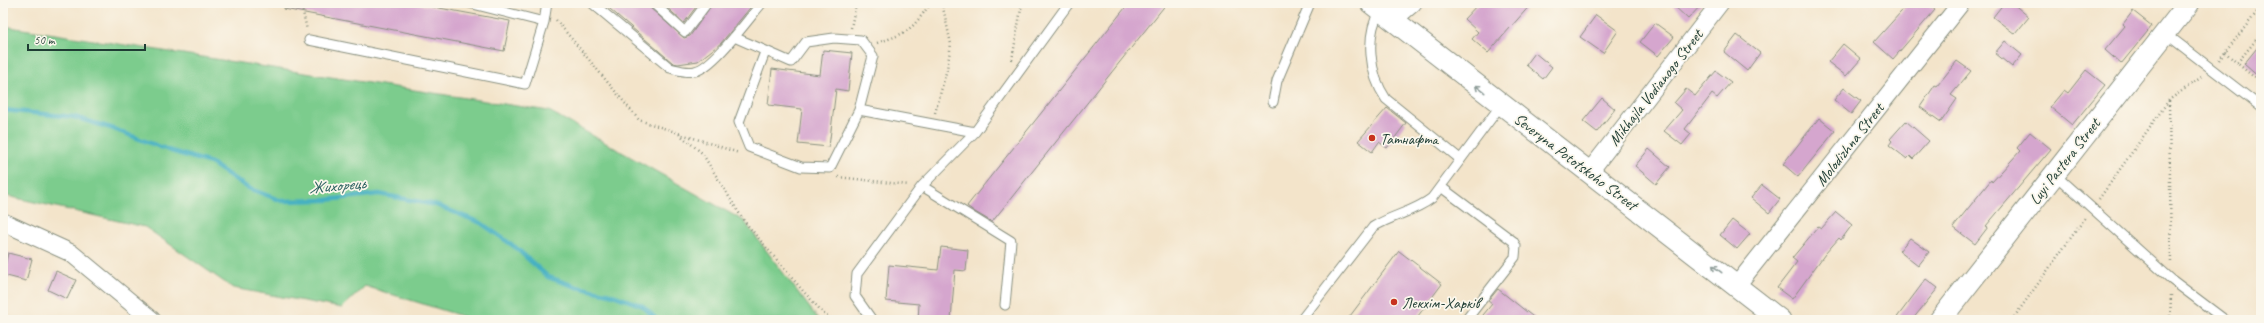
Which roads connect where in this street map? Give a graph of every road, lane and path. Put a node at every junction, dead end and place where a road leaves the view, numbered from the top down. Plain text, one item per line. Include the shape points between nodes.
1 (301, 3) edge
2 (469, 3) edge
3 (592, 3) edge
4 (653, 3) edge
5 (707, 3) edge
6 (762, 3) edge
7 (856, 3) edge
8 (931, 3) edge
9 (942, 3) edge
10 (1022, 3) edge
11 (1069, 3) edge
12 (1310, 3) edge
13 (1412, 3) edge
14 (1720, 3) edge
15 (1961, 3) edge
16 (2189, 3) edge
17 (547, 6) edge
18 (2261, 7) edge
19 (1381, 11) edge
20 (544, 22) junction
21 (2165, 33) junction
22 (2261, 34) edge
23 (734, 37) junction
24 (848, 39) junction
25 (309, 40) joint
26 (866, 46) junction
27 (764, 52) junction
28 (2225, 52) junction
29 (2237, 63) junction
30 (2214, 69) junction
31 (2261, 83) edge
32 (1007, 88) junction
33 (2169, 100) junction
34 (1273, 102) dead end
35 (1501, 105) junction
36 (2261, 107) edge
37 (859, 110) junction
38 (933, 123) junction
39 (974, 132) junction
40 (677, 133) junction
41 (746, 156) dead end
42 (1460, 159) junction
43 (1590, 171) junction
44 (2054, 174) junction
45 (830, 176) dead end
46 (922, 186) junction
47 (1441, 187) junction
48 (2092, 208) junction
49 (3, 222) edge
50 (2172, 280) junction
51 (1737, 285) junction
52 (1005, 305) dead end
53 (152, 320) edge
54 (835, 320) edge
55 (872, 320) edge
56 (1300, 320) edge
57 (1466, 320) edge
58 (1780, 320) edge
59 (1940, 320) edge
60 (2012, 320) edge
61 (2170, 320) edge
62 (2225, 320) edge

1 - 25 path
2 - 20 lane
3 - 23 lane via 660,61 680,71 696,71 716,58
4 - 5 lane via 685,32
6 - 23 lane
7 - 24 path
8 - 26 path via 914,26 905,33
9 - 38 path via 951,44
10 - 32 path
11 - 32 lane
12 - 34 lane via 1277,81
13 - 19 street
14 - 43 street, Mikhajla Vodianogo Street
15 - 51 street, Molodizhna Street
16 - 21 street, Luyi Pastera Street
17 - 20 lane
17 - 40 path via 639,120
18 - 28 path
35 -> 19 street, Severyna Pototskoho Street
19 - 42 lane via 1374,21 1371,50 1374,73 1380,91 1386,99
20 - 25 lane via 525,84
21 - 30 lane
21 - 44 street, Luyi Pastera Street
22 - 29 path
23 - 27 lane
24 - 26 lane via 862,40
24 - 27 lane via 806,42 791,62
26 - 37 lane via 873,56
27 - 37 lane via 739,122 749,146 801,167 830,168
28 - 29 path
28 - 30 path
29 - 31 path
30 - 33 path
30 - 36 lane
32 - 39 lane
33 - 48 path
33 - 50 path
35 - 42 lane
35 - 43 street, Severyna Pototskoho Street
37 - 38 lane
38 - 39 lane
39 - 46 lane
40 - 41 path
40 - 54 path via 702,153 744,221 803,291 826,316
42 - 47 lane
51 -> 43 street, Severyna Pototskoho Street
44 - 48 lane
44 - 59 street, Luyi Pastera Street
45 - 46 path
46 - 52 lane via 1012,241
46 - 55 lane via 857,274 855,296
47 - 56 lane via 1421,206 1386,218 1373,227
47 - 57 lane via 1513,241 1516,246 1515,257
48 - 50 lane
48 - 60 path
49 - 53 street via 71,253
50 - 61 path
50 - 62 lane
51 - 58 street, Severyna Pototskoho Street

